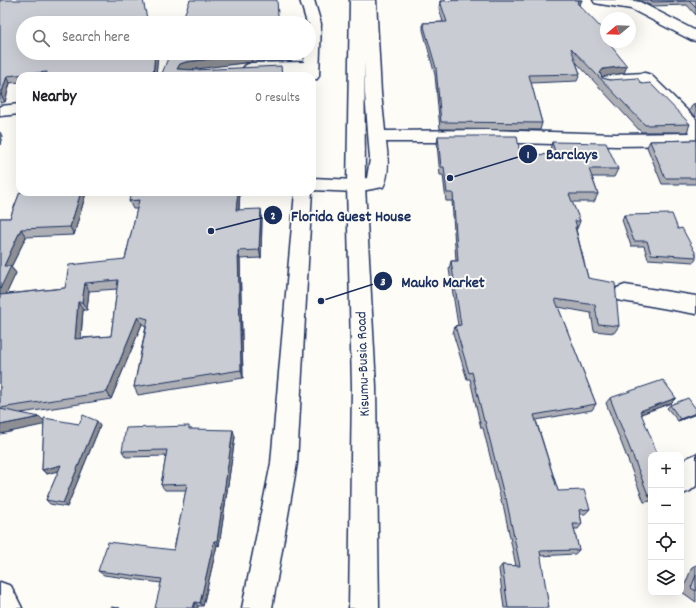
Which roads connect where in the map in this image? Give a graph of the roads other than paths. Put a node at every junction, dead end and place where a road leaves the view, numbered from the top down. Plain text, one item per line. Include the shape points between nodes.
1 (307, 0) edge
2 (357, 0) edge
3 (369, 0) edge
4 (600, 0) edge
5 (312, 16) edge
6 (696, 37) edge
7 (312, 60) edge
8 (238, 70) edge
9 (311, 72) edge
10 (607, 80) edge
11 (16, 109) edge
12 (0, 111) edge
13 (696, 129) edge
14 (378, 137) junction
15 (696, 140) edge
16 (316, 184) edge
17 (356, 186) junction
18 (304, 196) edge
19 (625, 294) dead end
20 (696, 305) edge
21 (696, 466) edge
22 (684, 479) edge
23 (0, 597) edge
24 (7, 608) edge
25 (257, 608) edge
26 (364, 608) edge

1 - 5 main road
2 - 17 main road, Kisumu-Busia Road
3 - 14 main road via 373,93
4 - 6 main road via 635,5
7 - 9 main road
8 - 9 main road via 252,68
10 - 13 main road via 645,78
11 - 12 main road
14 - 15 main road via 488,136
14 - 17 main road via 379,166 376,183
16 - 17 main road
17 - 26 main road, Kisumu-Busia Road via 364,386
18 - 25 main road via 284,462
19 - 20 main road
21 - 22 main road
23 - 24 main road

